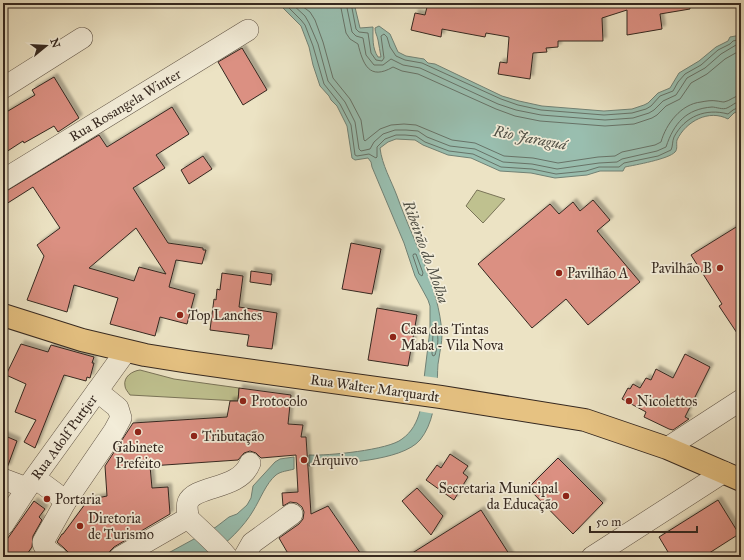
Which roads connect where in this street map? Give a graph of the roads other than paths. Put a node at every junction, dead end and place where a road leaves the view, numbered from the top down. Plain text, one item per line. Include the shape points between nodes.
1 (248, 30) dead end
2 (82, 38) dead end
3 (3, 88) edge
4 (3, 180) edge
5 (3, 315) edge
6 (126, 351) junction
7 (97, 391) junction
8 (741, 400) edge
9 (667, 448) junction
10 (250, 463) dead end
11 (733, 476) edge
12 (3, 479) edge
13 (31, 483) junction
14 (66, 501) junction
15 (292, 514) dead end
16 (3, 525) edge
17 (195, 525) junction
18 (224, 553) edge
19 (57, 557) edge
20 (120, 557) edge
21 (244, 557) edge
22 (592, 557) edge

1 - 4 street, Rua Rosangela Winter
2 - 3 street
5 - 6 main road, Rua Walter Marquardt
6 - 7 street, Rua Adolf Puttjer
6 - 9 main road, Rua Walter Marquardt via 585,420
7 - 13 street, Rua Adolf Puttjer
7 - 14 street via 118,408 121,418
8 - 9 street
9 - 11 main road, Rua Walter Marquardt
10 - 17 street via 248,470 238,479 194,496 188,502 187,510
11 - 22 street
12 - 13 street
13 - 14 street
13 - 16 street, Rua Adolf Puttjer
14 - 19 street via 43,542 43,546
15 - 21 street via 252,543
17 - 18 street
17 - 20 street

